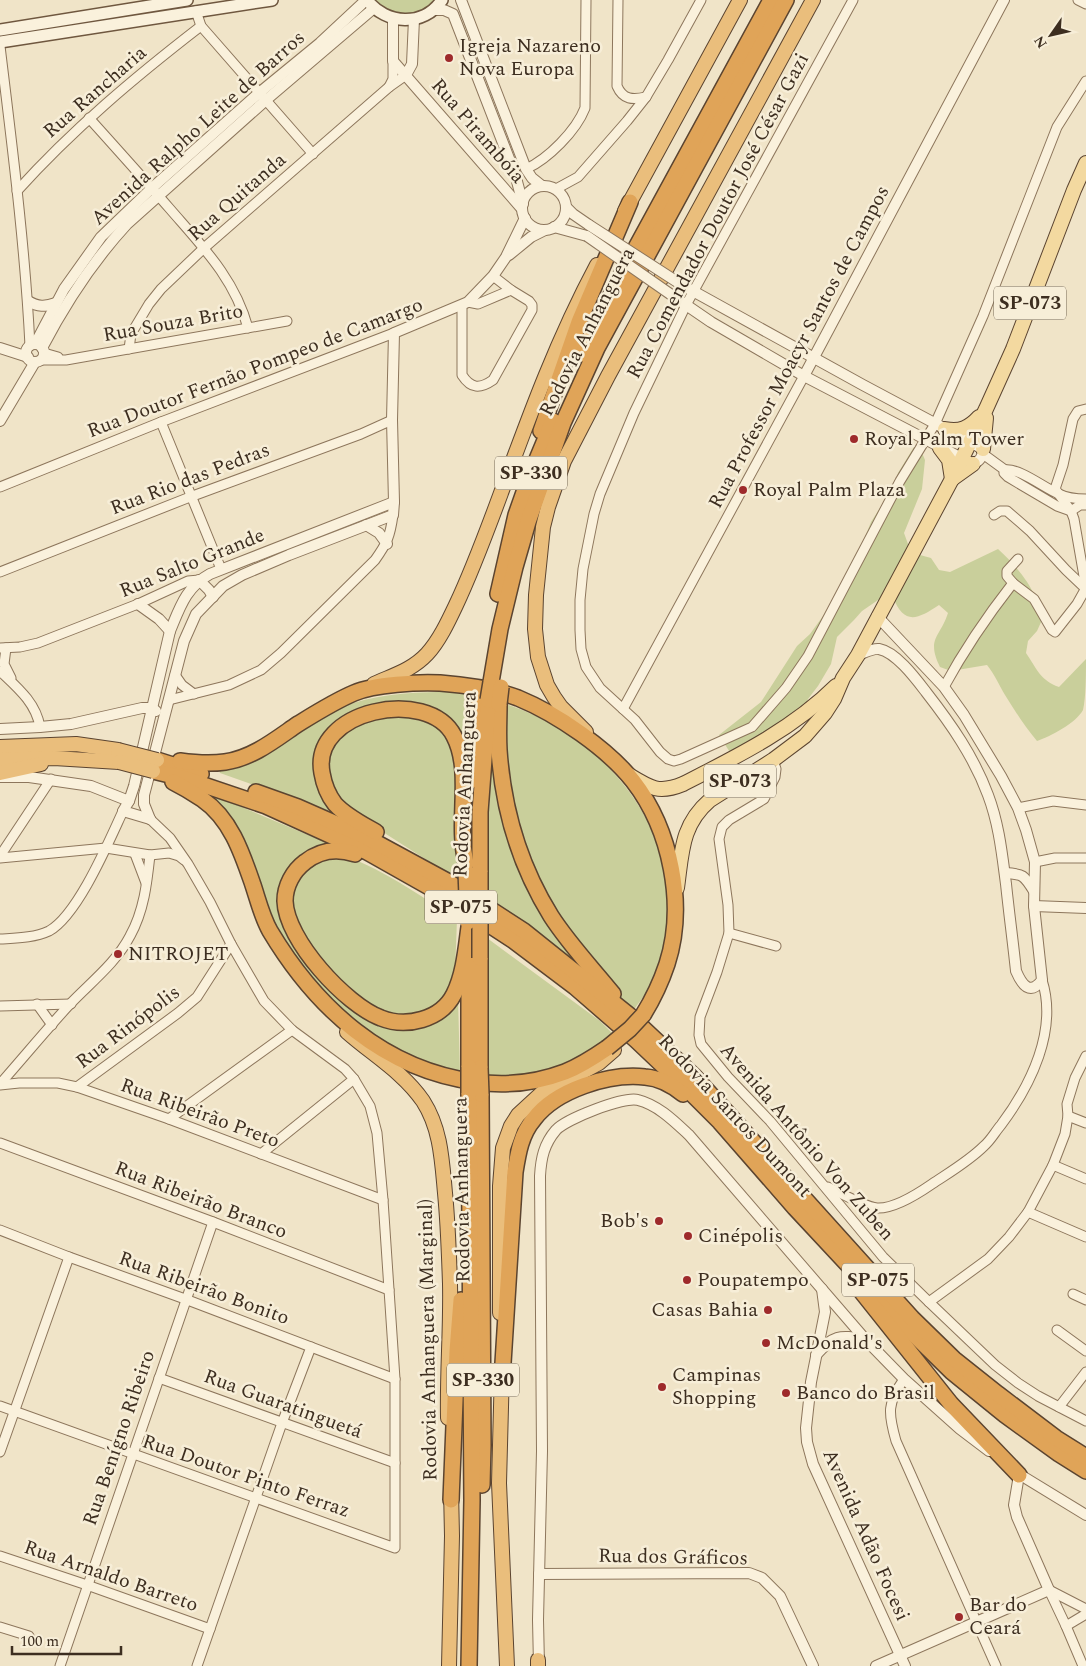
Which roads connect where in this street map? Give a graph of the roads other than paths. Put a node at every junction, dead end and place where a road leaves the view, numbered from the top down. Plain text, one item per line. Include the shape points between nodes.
1 (187, 0) edge
2 (272, 0) edge
3 (442, 0) edge
4 (461, 0) edge
5 (586, 0) edge
6 (618, 0) edge
7 (700, 0) edge
8 (740, 0) edge
9 (771, 0) edge
10 (786, 0) edge
11 (813, 0) edge
12 (853, 0) edge
13 (1004, 0) edge
14 (1080, 0) edge
15 (369, 3) edge
16 (1086, 3) edge
17 (212, 4) edge
18 (433, 10) junction
19 (196, 11) junction
20 (393, 19) junction
21 (414, 19) junction
22 (201, 26) junction
23 (0, 30) edge
24 (0, 44) edge
25 (393, 61) junction
26 (406, 75) junction
27 (1086, 81) edge
28 (389, 87) junction
29 (262, 97) junction
30 (646, 97) junction
31 (89, 118) junction
32 (314, 154) junction
33 (1086, 163) edge
34 (526, 169) junction
35 (542, 186) junction
36 (556, 189) junction
37 (17, 191) junction
38 (155, 192) junction
39 (630, 202) junction
40 (566, 208) junction
41 (523, 210) junction
42 (549, 229) junction
43 (204, 248) junction
44 (506, 257) junction
45 (493, 276) junction
46 (511, 290) junction
47 (693, 292) junction
48 (28, 301) junction
49 (56, 303) junction
50 (465, 304) junction
51 (686, 305) junction
52 (53, 318) junction
53 (287, 321) dead end
54 (248, 328) junction
55 (394, 333) junction
56 (0, 348) edge
57 (129, 349) junction
58 (34, 353) junction
59 (814, 358) junction
60 (804, 376) junction
61 (986, 409) junction
62 (1086, 409) edge
63 (3, 410) edge
64 (392, 420) junction
65 (0, 421) edge
66 (161, 422) junction
67 (940, 426) junction
68 (926, 440) junction
69 (970, 442) junction
70 (940, 448) junction
71 (983, 451) junction
72 (967, 461) junction
73 (1005, 470) junction
74 (952, 479) junction
75 (528, 482) junction
76 (0, 488) edge
77 (1060, 495) junction
78 (190, 497) junction
79 (1086, 499) edge
80 (394, 502) junction
81 (1086, 504) edge
82 (1071, 510) junction
83 (393, 515) junction
84 (994, 515) dead end
85 (366, 525) junction
86 (387, 544) junction
87 (1018, 559) dead end
88 (221, 569) junction
89 (0, 572) edge
90 (199, 580) junction
91 (1013, 583) junction
92 (1086, 588) edge
93 (213, 597) junction
94 (138, 604) junction
95 (877, 616) junction
96 (170, 631) junction
97 (3, 648) edge
98 (858, 655) junction
99 (0, 671) edge
100 (175, 675) junction
101 (843, 678) junction
102 (491, 683) junction
103 (14, 684) junction
104 (944, 687) junction
105 (356, 692) junction
106 (194, 694) junction
107 (169, 700) junction
108 (489, 701) junction
109 (152, 708) junction
110 (623, 709) junction
111 (162, 723) junction
112 (40, 727) junction
113 (0, 729) edge
114 (774, 734) junction
115 (0, 738) edge
116 (76, 744) junction
117 (0, 747) edge
118 (605, 753) junction
119 (119, 756) junction
120 (777, 757) junction
121 (0, 760) edge
122 (79, 760) junction
123 (159, 767) junction
124 (627, 773) junction
125 (0, 775) edge
126 (51, 779) junction
127 (144, 795) junction
128 (129, 801) junction
129 (1086, 805) edge
130 (1018, 808) junction
131 (123, 810) junction
132 (150, 818) junction
133 (166, 833) junction
134 (110, 838) junction
135 (106, 848) junction
136 (117, 850) junction
137 (134, 854) junction
138 (153, 855) junction
139 (0, 857) edge
140 (1086, 858) edge
141 (1035, 862) junction
142 (188, 864) junction
143 (471, 869) junction
144 (1005, 873) junction
145 (447, 881) junction
146 (147, 885) junction
147 (428, 887) junction
148 (1034, 891) junction
149 (675, 904) junction
150 (1034, 906) junction
151 (1086, 908) edge
152 (468, 924) junction
153 (269, 929) junction
154 (730, 933) junction
155 (0, 939) edge
156 (231, 944) junction
157 (776, 946) dead end
158 (1042, 980) junction
159 (37, 1004) junction
160 (70, 1004) junction
161 (0, 1006) edge
162 (641, 1010) junction
163 (52, 1025) junction
164 (292, 1030) junction
165 (611, 1049) junction
166 (1085, 1061) edge
167 (475, 1068) junction
168 (354, 1079) junction
169 (0, 1085) edge
170 (77, 1087) junction
171 (475, 1093) junction
172 (1068, 1116) junction
173 (169, 1119) junction
174 (720, 1122) junction
175 (1086, 1123) edge
176 (0, 1143) edge
177 (261, 1154) junction
178 (1053, 1165) junction
179 (1086, 1179) edge
180 (822, 1182) junction
181 (383, 1200) junction
182 (469, 1203) junction
183 (795, 1208) junction
184 (1028, 1212) junction
185 (213, 1222) junction
186 (0, 1230) edge
187 (1086, 1237) edge
188 (69, 1257) junction
189 (822, 1288) junction
190 (389, 1290) junction
191 (1073, 1294) dead end
192 (185, 1299) junction
193 (1086, 1300) edge
194 (930, 1302) junction
195 (1057, 1330) dead end
196 (864, 1339) junction
197 (311, 1347) junction
198 (1086, 1351) edge
199 (816, 1356) junction
200 (1086, 1372) edge
201 (159, 1378) junction
202 (502, 1378) junction
203 (395, 1379) junction
204 (904, 1379) junction
205 (0, 1406) edge
206 (1059, 1407) junction
207 (14, 1412) junction
208 (1086, 1421) edge
209 (282, 1423) junction
210 (0, 1452) edge
211 (133, 1455) junction
212 (1086, 1457) edge
213 (395, 1462) junction
214 (1086, 1471) edge
215 (1019, 1474) junction
216 (256, 1497) junction
217 (451, 1500) junction
218 (1086, 1515) edge
219 (501, 1517) junction
220 (0, 1556) edge
221 (539, 1574) junction
222 (87, 1585) junction
223 (1049, 1590) junction
224 (1086, 1609) edge
225 (1086, 1614) edge
226 (977, 1621) junction
227 (1066, 1626) junction
228 (0, 1627) edge
229 (210, 1629) junction
230 (29, 1636) dead end
231 (900, 1656) junction
232 (538, 1664) edge
233 (60, 1666) edge
234 (197, 1666) edge
235 (449, 1666) edge
236 (469, 1666) edge
237 (478, 1666) edge
238 (498, 1666) edge
239 (507, 1666) edge
240 (813, 1666) edge
241 (876, 1666) edge
242 (904, 1666) edge
243 (996, 1666) edge
244 (1083, 1666) edge

1 - 23 main road
2 - 17 main road
3 - 18 main road
4 - 34 street
5 - 34 street via 585,108 552,152
6 - 30 street via 617,86 624,96
7 - 30 street
8 - 39 highway
9 - 75 highway, Rodovia Anhanguera / SP-330 via 620,277 577,365
10 - 102 highway, Rodovia Anhanguera / SP-330 via 597,348 562,423 514,567
11 - 118 highway via 608,376 564,461 548,507 536,595 534,630 538,658 547,685 561,707
12 - 47 street, Rua Comendador Doutor José César Gazi
13 - 59 street, Rua Professor Moacyr Santos de Campos
14 - 16 street
15 - 20 main road
15 - 29 street, Avenida Ralpho Leite de Barros
17 - 19 main road
18 - 21 main road
18 - 41 street via 453,14 516,174
19 - 22 street
19 - 24 main road
20 - 21 main road
20 - 25 street
21 - 26 street via 412,64
22 - 29 street
22 - 31 street, Rua Rancharia
24 - 37 street
25 - 26 street, Rua Pirambóia
25 - 28 street via 393,79
26 - 28 street, Rua Quitanda
26 - 41 street, Rua Pirambóia
27 - 67 street via 1057,127
28 - 32 street, Rua Quitanda
29 - 32 street
29 - 38 street, Avenida Ralpho Leite de Barros
30 - 36 street via 578,177
31 - 37 street, Rua Rancharia
31 - 38 street
32 - 43 street, Rua Quitanda
33 - 61 main road, SP-073
34 - 35 street
35 - 36 street
35 - 41 street via 529,192
36 - 40 street via 564,197
37 - 48 street
38 - 43 street
38 - 49 street, Avenida Ralpho Leite de Barros via 101,236
38 - 52 street, Avenida Ralpho Leite de Barros via 97,258
39 - 75 highway via 579,322 538,441
39 - 105 highway via 555,350 473,569 446,624 428,653 412,667
40 - 42 street via 563,219
40 - 47 street, bridge
41 - 42 street via 533,227
41 - 44 street, Rua Doutor Fernão Pompeo de Camargo
42 - 44 street, Rua Doutor Fernão Pompeo de Camargo via 531,237
42 - 51 street, bridge via 587,236
43 - 54 street via 228,280 244,311
43 - 57 street, Rua Quitanda via 149,304 131,334
44 - 45 street, Rua Doutor Fernão Pompeo de Camargo
45 - 46 street
45 - 50 street, Rua Doutor Fernão Pompeo de Camargo
46 - 50 street via 478,304
46 - 50 street via 529,301 532,310 493,380 480,386 467,383 462,375
47 - 51 street, Rua Comendador Doutor José César Gazi
47 - 59 street
48 - 49 street via 42,307
48 - 58 street
49 - 52 street, Avenida Ralpho Leite de Barros
50 - 55 street, Rua Doutor Fernão Pompeo de Camargo
51 - 60 street
51 - 110 street, Rua Comendador Doutor José César Gazi via 634,413 600,494 583,569 580,630 586,667 600,688
52 - 58 street via 35,344
53 - 54 street, Rua Souza Brito
54 - 57 street, Rua Souza Brito
55 - 64 street
55 - 66 street, Rua Doutor Fernão Pompeo de Camargo
56 - 58 street, Rua Souza Brito
57 - 58 street, Rua Souza Brito via 66,360
58 - 63 street via 26,374
59 - 60 street, Rua Professor Moacyr Santos de Campos
59 - 67 street
60 - 68 street
60 - 110 street, Rua Professor Moacyr Santos de Campos
61 - 67 main road via 965,429
61 - 69 main road, SP-073
61 - 71 main road
62 - 77 street via 1078,411 1073,418 1055,489
63 - 65 street
64 - 78 street, Rua Rio das Pedras
64 - 80 street
66 - 76 street, Rua Doutor Fernão Pompeo de Camargo
66 - 78 street
67 - 68 street
67 - 69 street
68 - 70 street
68 - 110 street, Rua Comendador Doutor José César Gazi via 900,481 808,656 786,688 752,727 674,761 660,752
69 - 71 street
69 - 72 main road, SP-073
70 - 72 street
70 - 74 main road via 949,460
71 - 72 street via 980,460
71 - 73 street
72 - 74 main road
73 - 77 street via 1017,472
73 - 82 street via 1005,475 1036,495
74 - 95 main road, SP-073
75 - 102 highway, Rodovia Anhanguera / SP-330 via 516,515 504,567
77 - 79 street
77 - 82 street
78 - 88 street
78 - 89 street, Rua Rio das Pedras
80 - 83 street
80 - 88 street, Rua Salto Grande
81 - 82 street
82 - 92 street
83 - 85 street
83 - 86 street
84 - 92 street via 1008,511
85 - 86 street via 379,533
85 - 93 street via 242,575
86 - 106 street via 366,570 261,670 229,685
87 - 91 street via 1007,571
88 - 90 street, Rua Salto Grande
90 - 93 street
90 - 94 street, Rua Salto Grande
90 - 96 street via 185,597
91 - 92 street via 1034,599 1055,632
91 - 104 street
93 - 100 street via 196,614 184,641
94 - 96 street
94 - 97 street, Rua Salto Grande via 38,643
95 - 98 main road, SP-073
95 - 104 street
96 - 109 street
97 - 103 street via 4,664
98 - 101 main road, SP-073
98 - 144 street via 878,649 897,658 957,734 988,795 1001,842
99 - 103 street
100 - 106 street
100 - 107 street
101 - 114 main road, SP-073 via 825,696
101 - 120 main road, SP-073 via 825,714 805,736
102 - 108 highway, Rodovia Anhanguera / SP-330
103 - 112 street via 34,708
104 - 130 street via 987,751
105 - 118 highway via 438,683 503,693 566,724
105 - 123 highway via 242,757 225,762 175,760
106 - 107 street
107 - 111 street
108 - 143 highway, Rodovia Anhanguera / SP-330 via 480,812
108 - 162 highway via 508,815 533,882 578,952
109 - 111 street
109 - 112 street
109 - 128 street
111 - 127 street
112 - 113 street
114 - 120 main road via 772,749
114 - 124 main road, SP-073 via 669,790 655,789
115 - 116 highway
116 - 117 highway
116 - 119 highway
118 - 124 highway
119 - 122 highway
119 - 123 highway, bridge
120 - 149 main road, SP-073 via 710,800 690,823 684,841
120 - 154 street, Avenida Antônio Von Zuben via 775,777 764,799 722,827 719,839
121 - 122 highway
122 - 125 highway via 38,764
123 - 145 highway, Rodovia Santos Dumont / SP-075 via 298,807 364,836
123 - 147 highway, Rodovia Santos Dumont / SP-075 via 266,806 367,852
123 - 153 highway via 220,815 237,842
124 - 149 highway via 662,832 674,876
125 - 126 street
126 - 128 street via 91,786
126 - 139 street
127 - 128 street
127 - 132 street
128 - 131 street
129 - 130 street via 1053,801
130 - 141 street
131 - 132 street
131 - 134 street
132 - 133 street
133 - 138 street via 166,844
133 - 142 street
134 - 135 street
134 - 136 street
135 - 136 street
135 - 139 street
135 - 155 street via 77,901 59,924 40,934
136 - 137 street
137 - 138 street
137 - 146 street
138 - 142 street via 174,854
138 - 146 street
140 - 141 street via 1054,858
141 - 148 street
142 - 156 street
143 - 145 highway via 463,841 461,759 454,736 445,724 425,712 410,710 390,710 350,720 336,730 322,754 324,783 330,798 346,814 410,852
143 - 152 highway, Rodovia Anhanguera / SP-330, bridge
143 - 167 highway, Rodovia Anhanguera / SP-330, bridge via 480,958
144 - 148 street via 1022,875
144 - 158 street via 1016,971 1025,986 1032,988
145 - 162 highway, Rodovia Santos Dumont / SP-075
146 - 160 street via 130,937 112,962
147 - 152 highway via 363,858 337,850 324,851 300,865 292,875 286,887 285,901 294,930 323,972 366,1010 380,1018 404,1023 433,1015 454,996 464,962
147 - 174 highway, Rodovia Santos Dumont / SP-075 via 514,941 576,987
148 - 150 street
149 - 162 highway via 671,950 660,984
150 - 151 street
150 - 158 street
152 - 167 highway, Rodovia Anhanguera / SP-330
153 - 165 highway via 296,970 342,1019 377,1046 432,1073 459,1080 507,1084 566,1072
153 - 217 highway, Rodovia Anhanguera (Marginal) via 285,964 300,985 330,1018 414,1089 437,1132 449,1233 447,1378
154 - 157 street
154 - 180 street, Avenida Antônio Von Zuben via 700,1016 701,1044
156 - 164 street via 264,1001
156 - 170 street, Rua Rinópolis via 197,997
158 - 180 street via 1047,1002 1045,1034 1038,1059 1024,1090 985,1145 961,1166 912,1197 878,1208 842,1195
159 - 160 street
159 - 161 street
159 - 163 street
160 - 163 street
162 - 165 highway, bridge via 630,1029
162 - 212 highway, Rodovia Santos Dumont / SP-075 via 694,1076 912,1318 998,1394
163 - 169 street
164 - 168 street via 338,1063
164 - 173 street
165 - 202 highway via 599,1063 553,1085 534,1100 518,1115 505,1142 499,1242
166 - 172 street via 1071,1089
167 - 171 highway, Rodovia Anhanguera / SP-330, bridge
168 - 177 street
168 - 181 street via 370,1106 377,1133
169 - 170 street, Rua Ribeirão Preto via 58,1083
170 - 173 street, Rua Ribeirão Preto
171 - 182 highway, Rodovia Anhanguera / SP-330
171 - 237 highway, Rodovia Anhanguera / SP-330 via 483,1446
172 - 175 street
172 - 178 street
173 - 177 street, Rua Ribeirão Preto
174 - 183 highway, Rodovia Santos Dumont / SP-075
174 - 202 highway via 668,1084 639,1076 610,1079 578,1088 552,1101 534,1118 520,1147 515,1172
176 - 185 street, Rua Ribeirão Branco
177 - 181 street, Rua Ribeirão Preto
178 - 179 street
178 - 184 street
180 - 194 street, Avenida Antônio Von Zuben via 883,1257
181 - 190 street
182 - 217 highway
182 - 236 highway, Rodovia Anhanguera / SP-330 via 472,1500
183 - 214 highway, Rodovia Santos Dumont / SP-075 via 952,1372 1005,1415
183 - 215 highway via 951,1404
184 - 187 street
184 - 194 street via 988,1259
185 - 190 street, Rua Ribeirão Branco
185 - 192 street, Rua Benígno Ribeiro
186 - 188 street, Rua Ribeirão Bonito
188 - 192 street, Rua Ribeirão Bonito
188 - 207 street
189 - 196 street
189 - 199 street, Avenida Adão Focesi via 825,1312
189 - 221 street via 669,1116 637,1099 617,1102 557,1128 542,1154 540,1176 542,1458
190 - 203 street
191 - 193 street
192 - 197 street, Rua Ribeirão Bonito
192 - 201 street, Rua Benígno Ribeiro
194 - 206 street, Avenida Antônio Von Zuben via 1018,1383
195 - 198 street
196 - 199 street via 843,1336 829,1341
196 - 204 street
197 - 203 street, Rua Ribeirão Bonito
197 - 209 street
199 - 231 street, Avenida Adão Focesi via 806,1428 813,1464
200 - 206 street
201 - 209 street, Rua Guaratinguetá
201 - 211 street, Rua Benígno Ribeiro
202 - 219 highway
203 - 213 street
204 - 215 street via 960,1429
204 - 226 street via 891,1401 891,1423 896,1441
205 - 207 street, Rua Doutor Pinto Ferraz
206 - 208 street, Avenida Antônio Von Zuben
207 - 210 street
207 - 211 street, Rua Doutor Pinto Ferraz
209 - 213 street, Rua Guaratinguetá
209 - 216 street
211 - 216 street, Rua Doutor Pinto Ferraz
211 - 222 street, Rua Benígno Ribeiro
213 - 216 street, Rua Doutor Pinto Ferraz via 395,1548
215 - 218 street
215 - 223 street via 1014,1505 1017,1517
216 - 229 street
217 - 235 highway, Rodovia Anhanguera (Marginal)
219 - 238 highway via 495,1584
219 - 239 highway
220 - 222 street, Rua Arnaldo Barreto
221 - 232 street
221 - 240 street, Rua dos Gráficos via 749,1573 762,1578 780,1596
222 - 229 street, Rua Arnaldo Barreto
222 - 233 street, Rua Benígno Ribeiro
223 - 224 street
223 - 226 street
223 - 227 street
225 - 227 street
226 - 231 street
226 - 243 street
227 - 244 street
228 - 230 street
229 - 234 street
231 - 241 street
231 - 242 street, Avenida Adão Focesi

